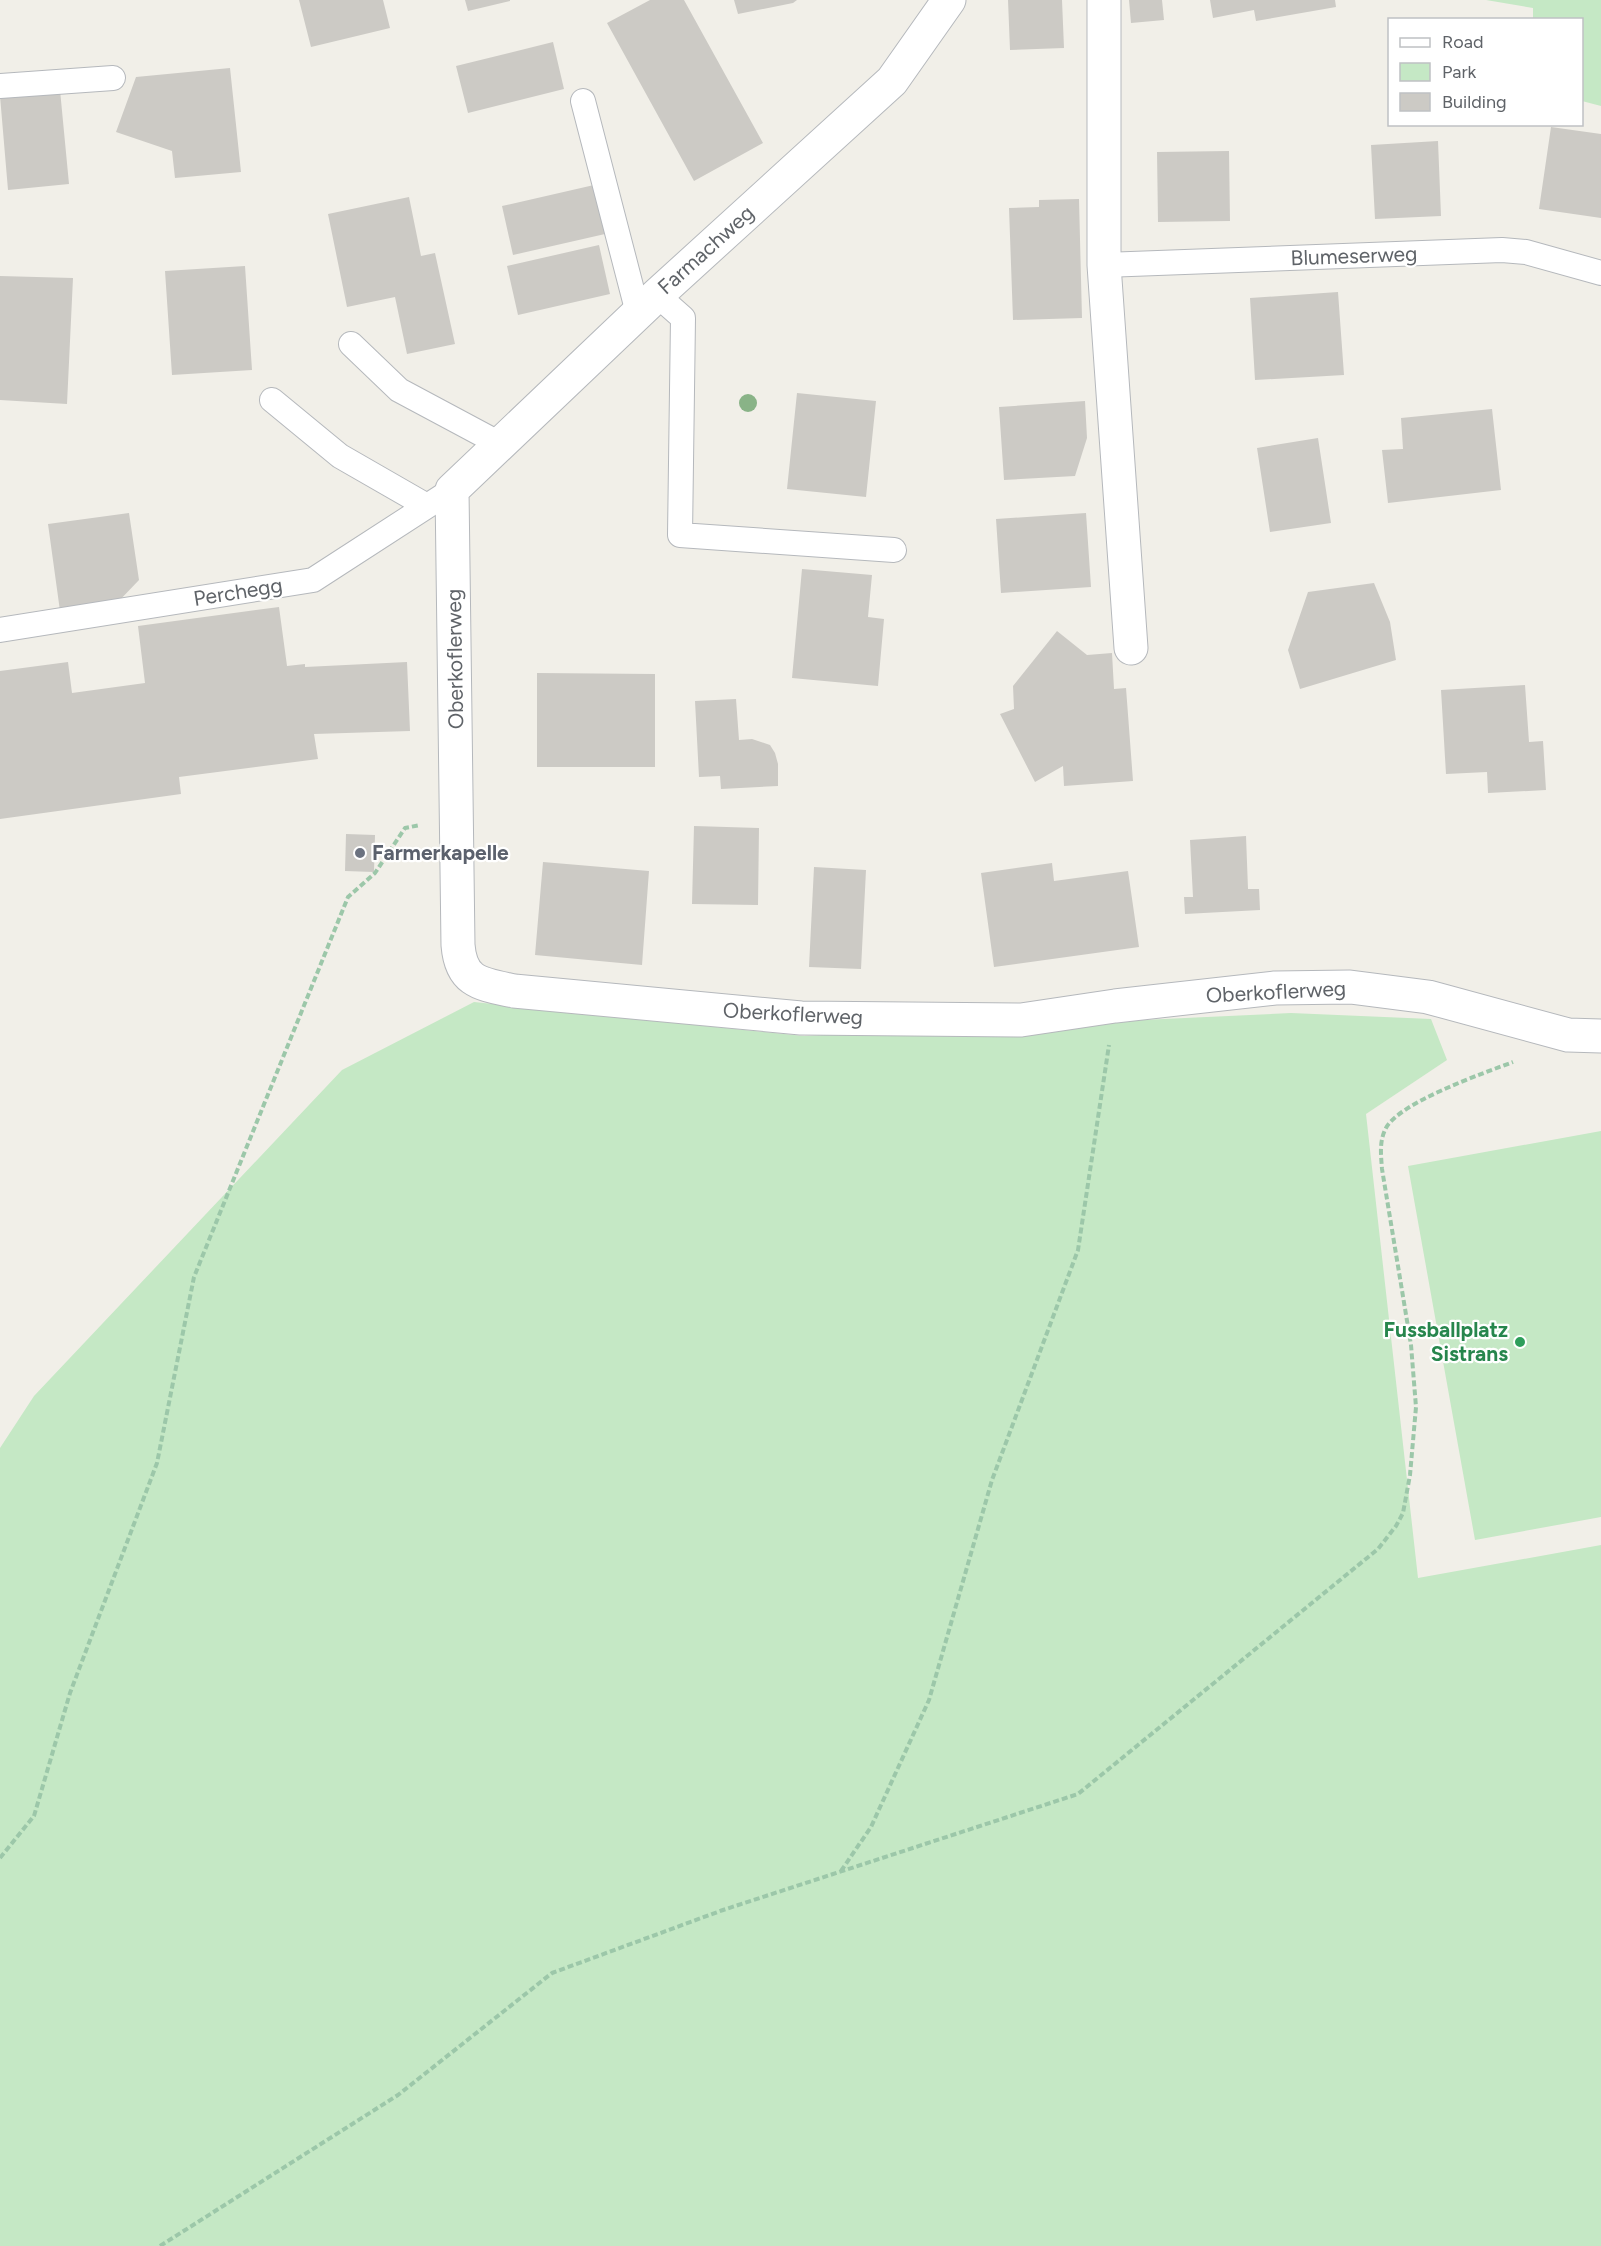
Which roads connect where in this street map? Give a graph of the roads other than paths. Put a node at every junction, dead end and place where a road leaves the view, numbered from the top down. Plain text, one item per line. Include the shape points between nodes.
1 (949, 0) edge
2 (1104, 0) edge
3 (113, 78) dead end
4 (0, 86) edge
5 (583, 101) dead end
6 (1104, 265) junction
7 (1601, 273) edge
8 (647, 304) junction
9 (351, 344) dead end
10 (272, 400) dead end
11 (500, 444) junction
12 (440, 498) junction
13 (894, 550) dead end
14 (0, 630) edge
15 (1131, 648) dead end
16 (1601, 1036) edge

1 - 8 street, Farmachweg via 892,81
2 - 6 street
3 - 4 lane
5 - 8 lane
6 - 7 lane, Blumeserweg via 1502,250 1535,254
6 - 15 street
8 - 11 street, Farmachweg
8 - 13 lane via 683,318 680,535
9 - 11 lane via 399,390
10 - 12 lane via 340,456
11 - 12 street, Farmachweg
12 - 14 lane, Perchegg via 313,580
12 - 16 street, Oberkoflerweg via 459,957 467,975 514,991 801,1018 1021,1020 1275,988 1350,987 1428,998 1568,1035

